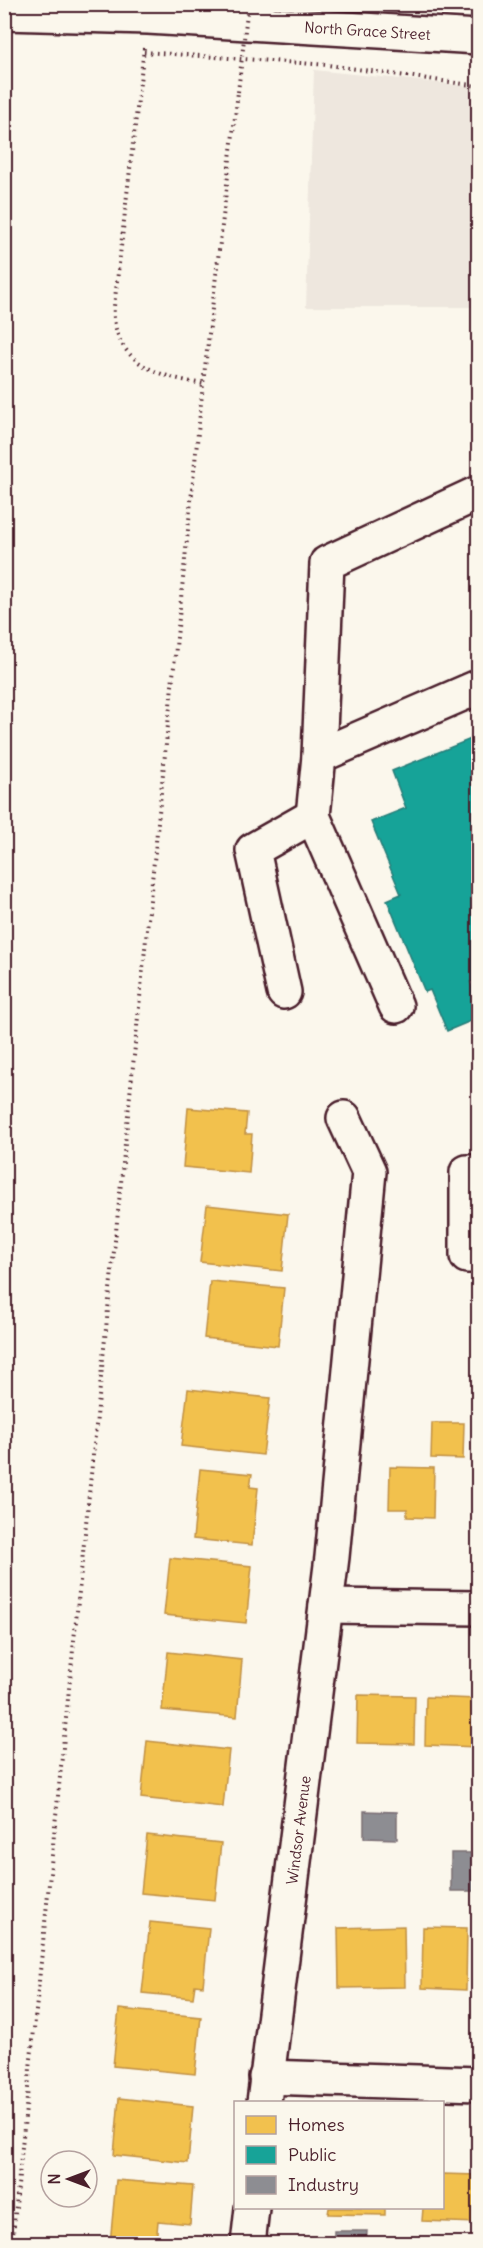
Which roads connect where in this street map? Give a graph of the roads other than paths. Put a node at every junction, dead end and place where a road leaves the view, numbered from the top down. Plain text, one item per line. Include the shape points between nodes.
1 (4, 13) edge
2 (478, 37) edge
3 (478, 493) edge
4 (478, 687) edge
5 (319, 756) junction
6 (313, 816) junction
7 (284, 992) dead end
8 (396, 1006) dead end
9 (344, 1118) dead end
10 (478, 1172) edge
11 (478, 1256) edge
12 (326, 1606) junction
13 (478, 1608) edge
14 (478, 2084) edge
15 (265, 2090) edge
16 (252, 2209) edge
17 (248, 2244) edge

1 - 2 street, North Grace Street via 148,17
3 - 5 street via 327,563
4 - 5 street
5 - 6 street
6 - 7 street via 253,850
6 - 8 street
9 - 12 street, Windsor Avenue via 369,1172
10 - 11 street via 467,1172 467,1256
12 - 13 street
12 - 15 street, Windsor Avenue
14 - 15 street
16 - 17 street

